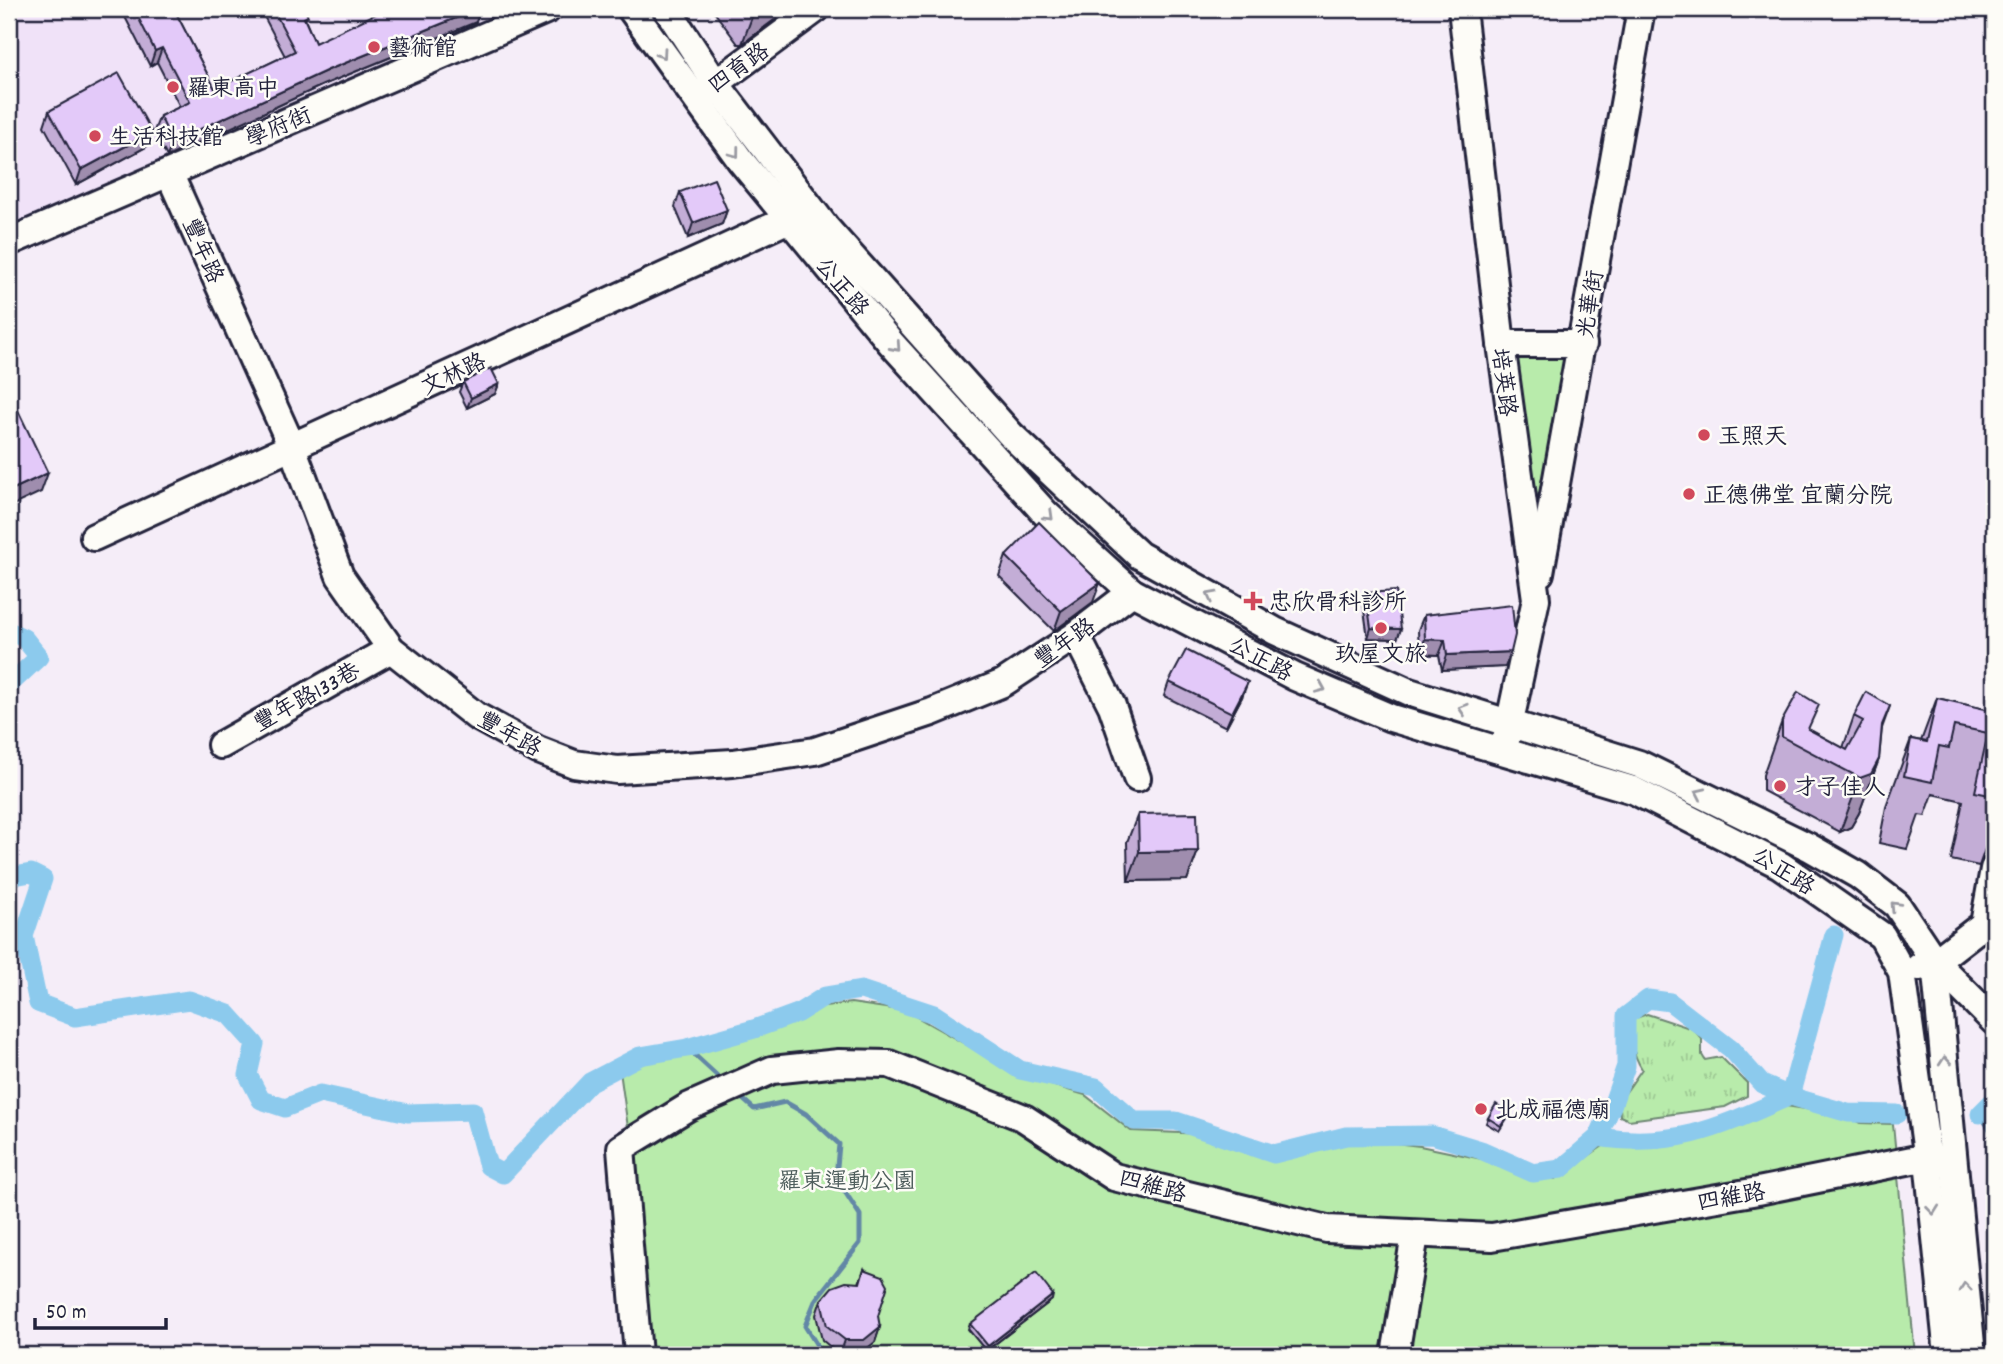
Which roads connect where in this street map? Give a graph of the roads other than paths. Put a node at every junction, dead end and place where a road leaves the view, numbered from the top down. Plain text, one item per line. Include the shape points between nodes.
1 (548, 9) edge
2 (631, 9) edge
3 (667, 9) edge
4 (816, 9) edge
5 (1462, 9) edge
6 (1641, 9) edge
7 (716, 84) junction
8 (694, 99) junction
9 (169, 173) junction
10 (798, 212) junction
11 (9, 242) edge
12 (1501, 344) junction
13 (1583, 344) junction
14 (292, 447) junction
15 (94, 537) dead end
16 (1132, 592) junction
17 (1536, 599) junction
18 (1076, 635) junction
19 (391, 649) junction
20 (1508, 723) junction
21 (221, 745) dead end
22 (1505, 752) junction
23 (1137, 778) dead end
24 (1994, 869) edge
25 (1935, 962) junction
26 (1902, 972) junction
27 (1994, 1021) edge
28 (1941, 1158) junction
29 (1415, 1234) junction
30 (638, 1355) edge
31 (1395, 1355) edge
32 (1948, 1355) edge
33 (1972, 1355) edge

1 - 9 street, 學府街
2 -> 8 street, 公正路
3 - 7 street, 公正路
4 - 7 street, 四育路
5 - 12 street, 培英路
6 - 13 street, 光華街
7 - 8 street, 四育路
7 - 10 street, 公正路
8 -> 10 street, 公正路
9 - 11 street, 學府街
9 - 14 street, 豐年路
10 - 14 street, 文林路
10 -> 16 street, 公正路 via 891,342 1046,514
20 -> 10 street, 公正路 via 1409,692 1275,631 1139,555 1011,435
12 - 13 street
12 - 17 street, 培英路
13 - 17 street, 光華街
14 - 15 street, 文林路
14 - 19 street, 豐年路 via 340,576
16 - 18 street, 豐年路
16 -> 22 street, 公正路 via 1294,677 1391,718
17 - 20 street, 培英路
18 - 19 street, 豐年路 via 1003,683 815,751 733,763 617,770 574,764 538,750 476,716
18 - 23 street via 1112,706
19 - 21 street, 豐年路133巷
20 - 22 street, 培英路
25 -> 20 street, 公正路 via 1897,905 1858,875 1639,764
22 - 26 street, 公正路 via 1633,790 1780,865 1882,936
24 - 25 street via 1984,924
25 - 26 street
25 - 27 street
28 -> 25 street, 公正路
26 - 28 street, 公正路
28 - 29 street, 四維路 via 1492,1237
28 -> 32 street, 公正路
33 -> 28 street, 公正路
29 - 30 street, 四維路 via 1327,1229 1114,1177 1024,1118 889,1064 839,1063 772,1070 688,1107 621,1148
29 - 31 street

